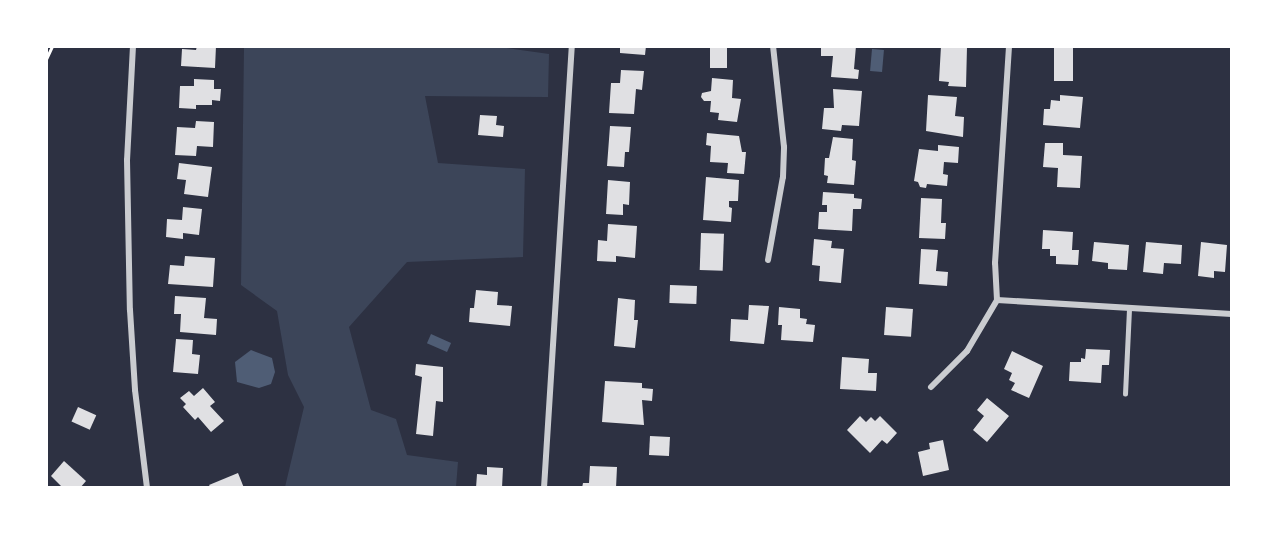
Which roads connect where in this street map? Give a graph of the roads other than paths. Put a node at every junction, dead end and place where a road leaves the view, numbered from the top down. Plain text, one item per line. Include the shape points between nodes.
1 (133, 46) edge
2 (572, 46) edge
3 (772, 46) edge
4 (1009, 46) edge
5 (768, 260) dead end
6 (998, 300) junction
7 (1129, 308) junction
8 (1232, 314) edge
9 (931, 387) dead end
10 (1125, 394) dead end
11 (147, 488) edge
12 (544, 488) edge

1 - 11 street via 127,160 130,310
2 - 12 street
3 - 5 street via 784,147 783,177
4 - 6 street via 995,263
6 - 7 street
6 - 9 street via 967,351
7 - 8 street
7 - 10 lane

